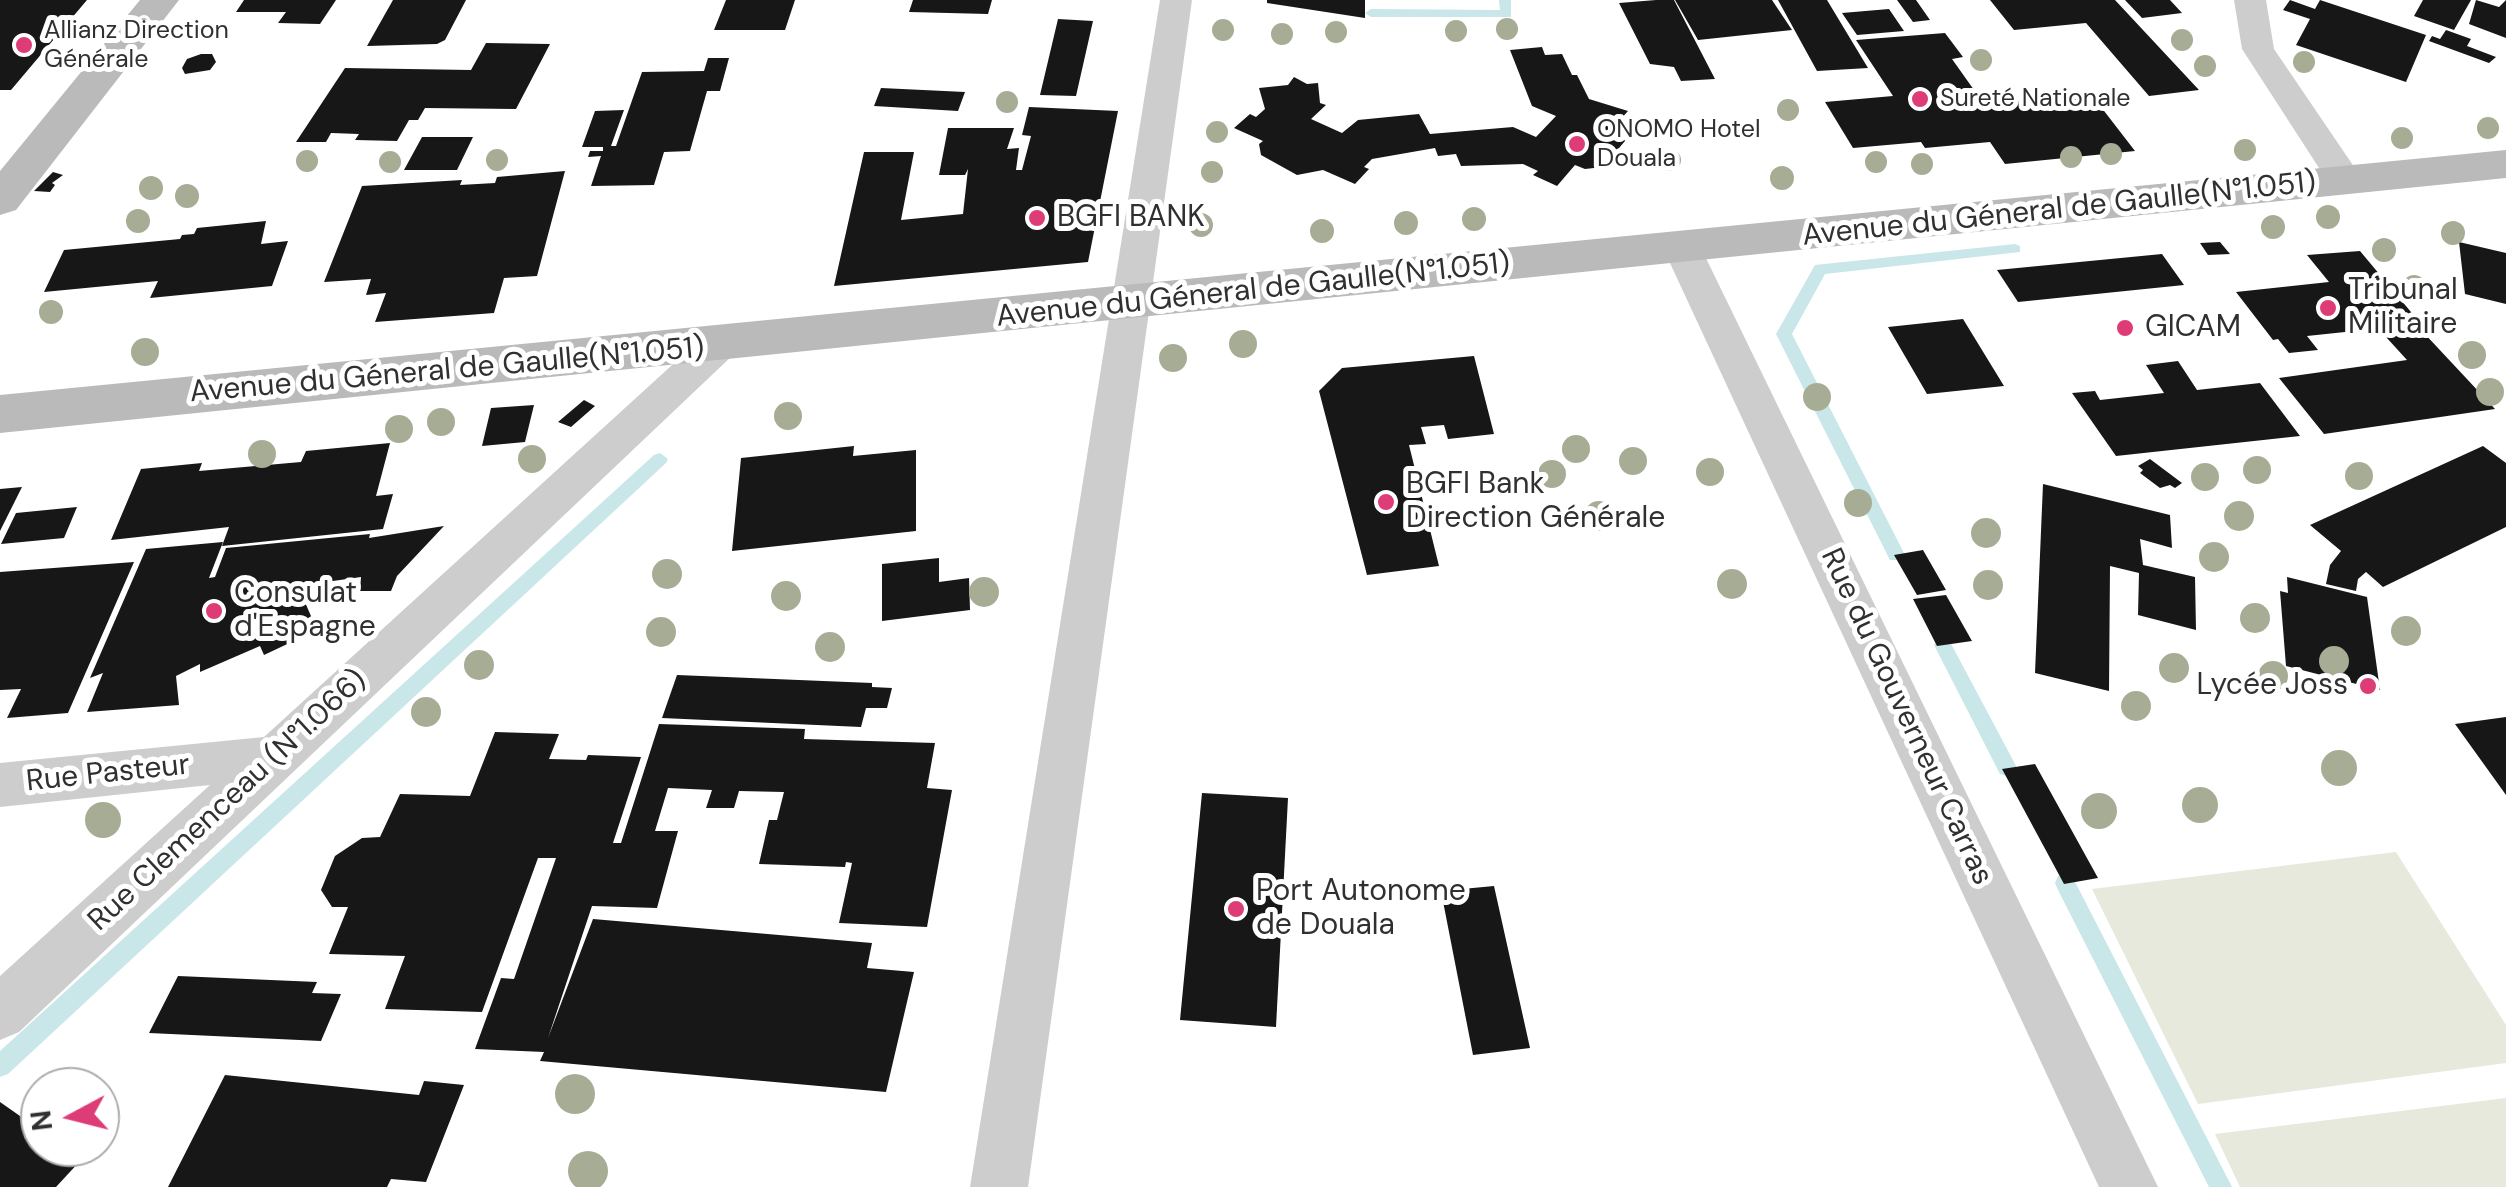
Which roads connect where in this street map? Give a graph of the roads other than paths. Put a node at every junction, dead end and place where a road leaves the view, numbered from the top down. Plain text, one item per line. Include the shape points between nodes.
1 (160, 0) edge
2 (1176, 0) edge
3 (2250, 0) edge
4 (2506, 164) edge
5 (2344, 180) junction
6 (0, 200) edge
7 (1682, 248) junction
8 (1132, 304) junction
9 (720, 345) junction
10 (0, 414) edge
11 (275, 757) junction
12 (0, 785) edge
13 (0, 1013) edge
14 (999, 1187) edge
15 (2129, 1187) edge

1 - 6 main road
2 - 8 street
3 - 5 street via 2258,49
4 - 5 main road, Avenue du Géneral de Gaulle(N°1.051)
5 - 7 main road, Avenue du Géneral de Gaulle(N°1.051)
7 - 8 main road, Avenue du Géneral de Gaulle(N°1.051)
7 - 15 street, Rue du Gouverneur Carras
8 - 9 main road, Avenue du Géneral de Gaulle(N°1.051)
8 - 14 street
9 - 10 main road, Avenue du Géneral de Gaulle(N°1.051)
9 - 11 street, Rue Clemenceau (N°1.066)
11 - 12 street, Rue Pasteur
11 - 13 street, Rue Clemenceau (N°1.066)

